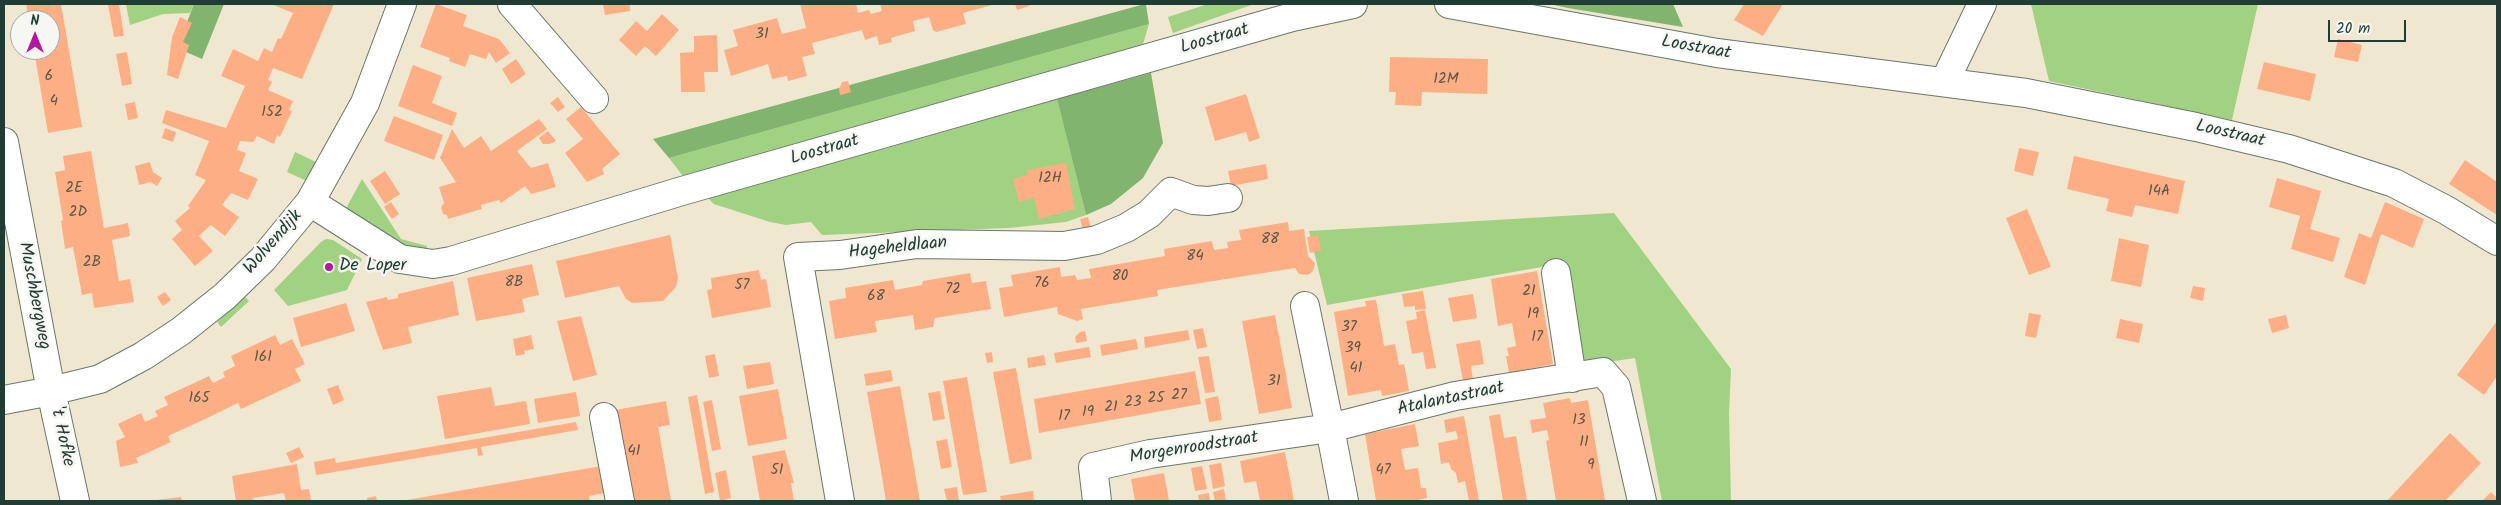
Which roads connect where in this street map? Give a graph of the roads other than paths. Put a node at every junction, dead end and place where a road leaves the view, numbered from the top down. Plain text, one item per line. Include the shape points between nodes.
1 (402, 4) edge
2 (512, 4) edge
3 (1353, 4) edge
4 (1449, 4) edge
5 (1982, 4) edge
6 (1945, 81) junction
7 (594, 99) dead end
8 (4, 142) edge
9 (1228, 198) dead end
10 (310, 202) junction
11 (2497, 241) edge
12 (1556, 273) dead end
13 (1305, 306) dead end
14 (1572, 378) junction
15 (51, 391) junction
16 (4, 400) edge
17 (604, 417) dead end
18 (1330, 428) junction
19 (75, 501) edge
20 (620, 501) edge
21 (840, 501) edge
22 (1096, 501) edge
23 (1344, 501) edge
24 (1642, 501) edge

1 - 10 street, Wolvendijk via 365,103
2 - 7 street
3 - 10 street, Loostraat via 1292,18 682,191 451,261 433,264 400,259
4 - 6 street, Loostraat via 1717,53
5 - 6 street
6 - 11 street, Loostraat via 2108,108 2289,149 2394,183
8 - 15 street, Muschbergweg
9 - 21 street, Hageheldlaan via 1193,200 1171,192 1149,214 1126,228 1097,240 1064,246 917,244 840,255 798,257
10 - 15 street, Wolvendijk via 263,260 225,296 180,331 100,379
12 - 14 street
13 - 18 street
14 - 18 street, Atalantastraat via 1455,396
14 - 24 street, Atalantastraat via 1603,372 1616,387
15 - 16 street, 't Hofke
15 - 19 street, 't Hofke
17 - 20 street
18 - 22 street, Morgenroodstraat via 1150,454 1093,467
18 - 23 street

